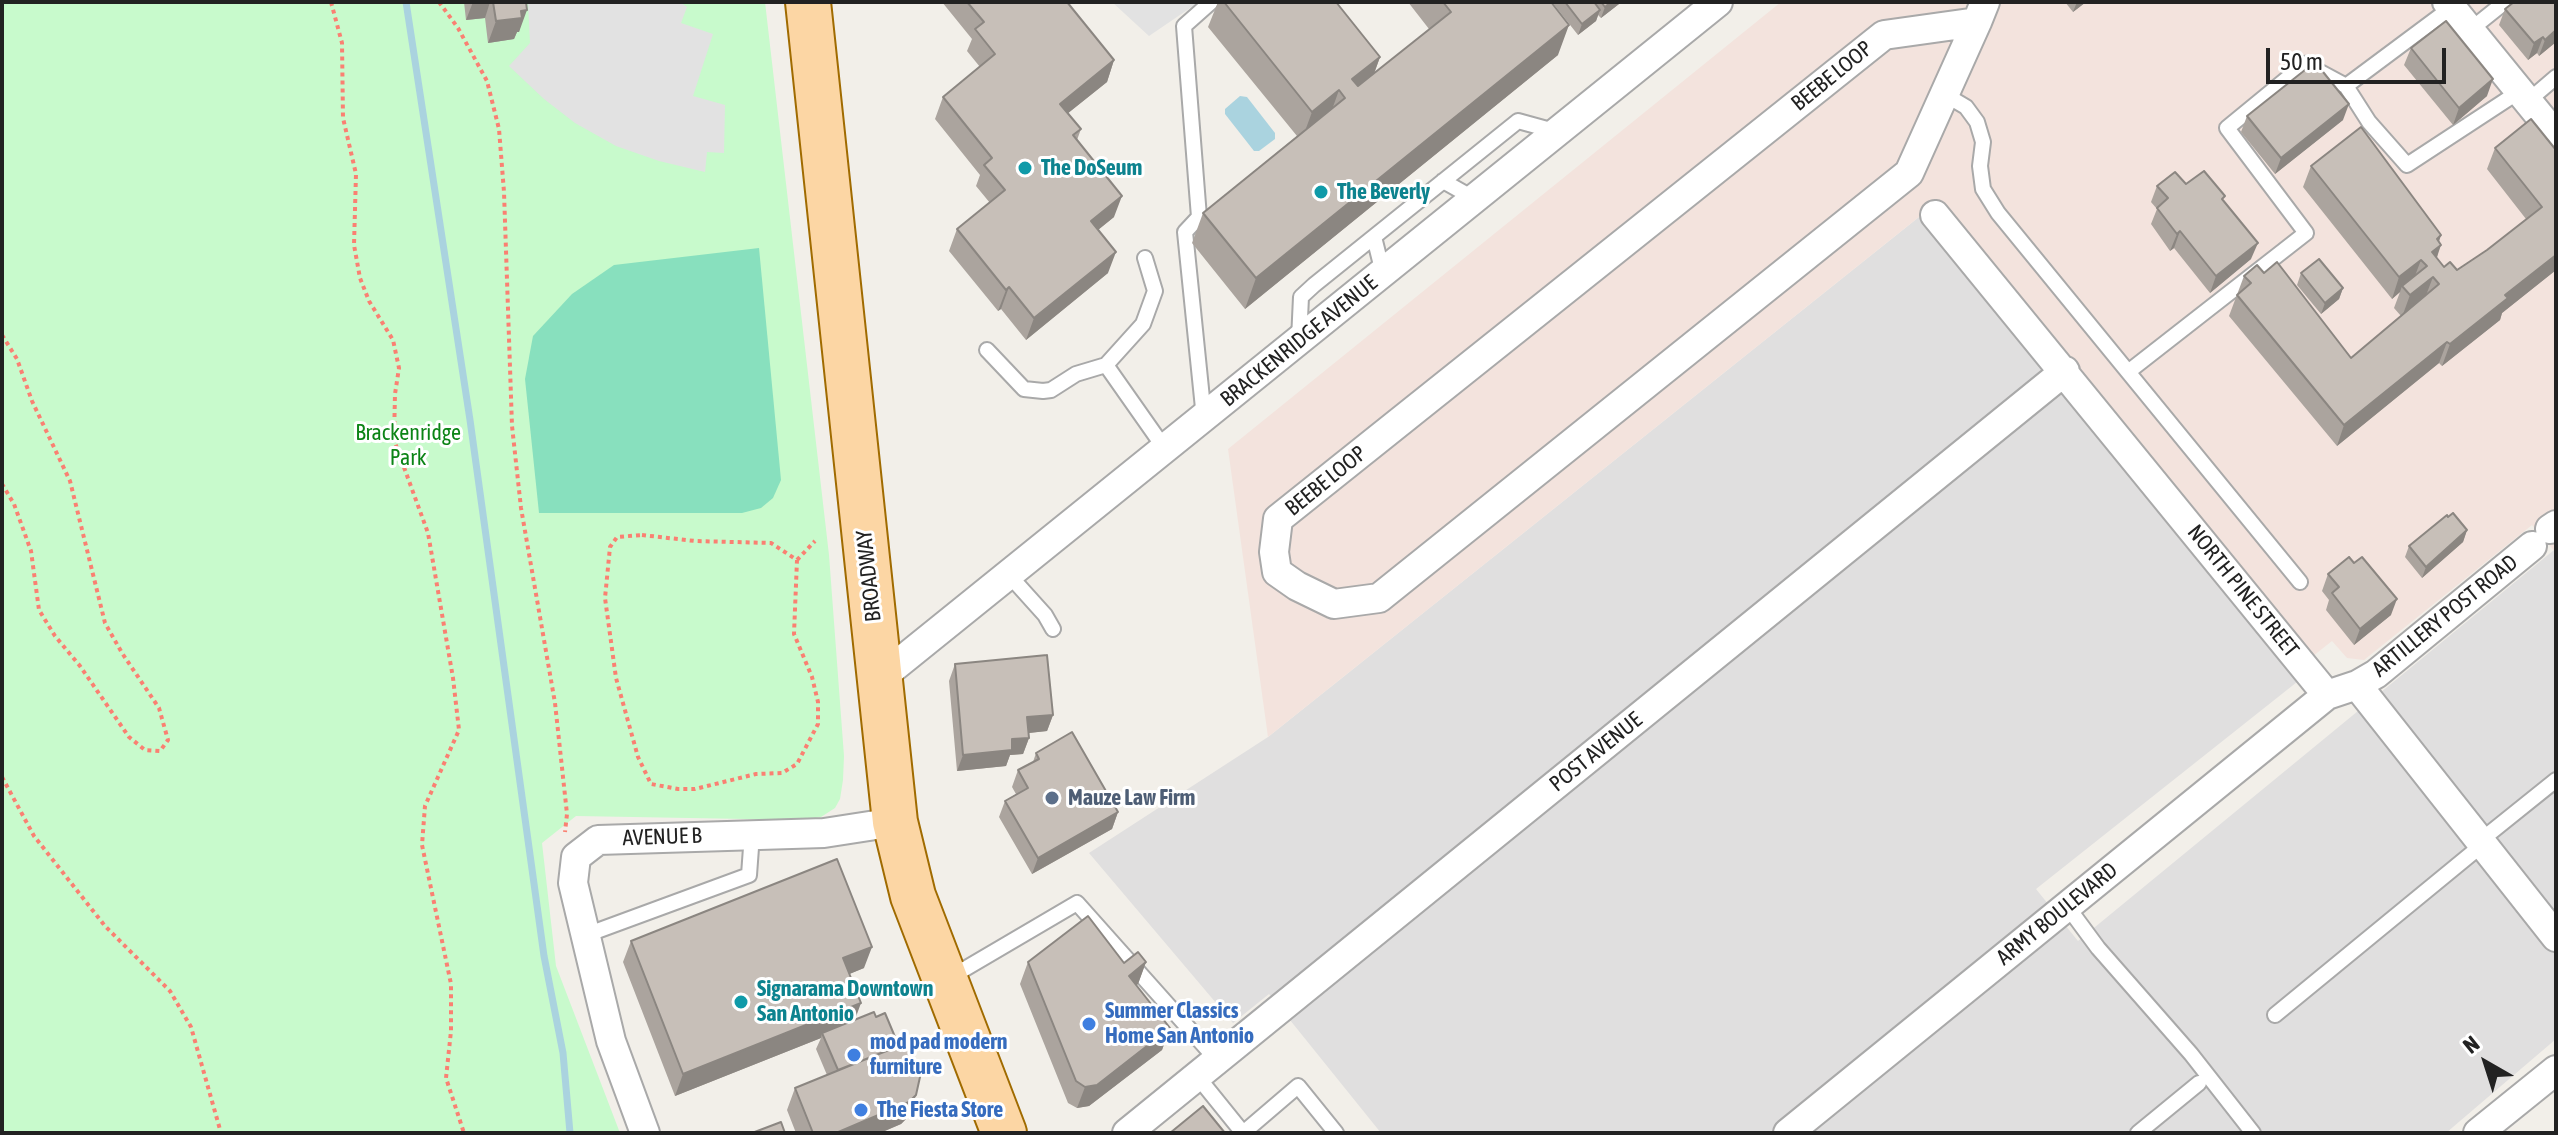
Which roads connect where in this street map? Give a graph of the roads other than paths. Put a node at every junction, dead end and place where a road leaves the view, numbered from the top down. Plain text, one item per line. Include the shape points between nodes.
1 (808, 2) edge
2 (1211, 2) edge
3 (1718, 2) edge
4 (2505, 2) edge
5 (2449, 5) edge
6 (1981, 12) edge
7 (2470, 30) junction
8 (2556, 77) edge
9 (2346, 86) junction
10 (1944, 94) junction
11 (2524, 96) junction
12 (1558, 132) junction
13 (2556, 136) edge
14 (1443, 181) junction
15 (1475, 199) junction
16 (1935, 215) dead end
17 (1374, 237) junction
18 (1145, 258) dead end
19 (1383, 273) junction
20 (1299, 341) junction
21 (987, 350) dead end
22 (1106, 365) junction
23 (2065, 371) junction
24 (2128, 372) junction
25 (1204, 418) junction
26 (1165, 449) junction
27 (2546, 533) edge
28 (1009, 575) junction
29 (2300, 582) dead end
30 (1053, 629) dead end
31 (879, 679) junction
32 (2357, 685) junction
33 (2327, 695) junction
34 (2556, 780) edge
35 (895, 822) junction
36 (752, 834) junction
37 (2481, 843) junction
38 (2067, 906) junction
39 (586, 935) junction
40 (2556, 937) edge
41 (944, 982) junction
42 (2275, 1015) dead end
43 (1207, 1068) junction
44 (2556, 1070) edge
45 (2199, 1083) dead end
46 (645, 1133) edge
47 (1004, 1133) edge
48 (1127, 1133) edge
49 (1243, 1133) edge
50 (1336, 1133) edge
51 (1788, 1133) edge
52 (2138, 1133) edge
53 (2253, 1133) edge
54 (2478, 1133) edge

1 - 31 main road, BROADWAY
2 - 25 lane via 1184,26 1199,217 1185,232
3 - 12 street, BRACKENRIDGE AVENUE
4 - 7 lane
5 - 7 street
5 - 9 lane
6 - 10 street
6 - 10 street, BEEBE LOOP via 1884,35 1278,519 1277,572 1334,604 1379,598 1909,173
7 - 11 street
8 - 11 lane
9 - 11 lane via 2407,165
9 - 24 lane via 2305,64 2227,128 2306,233
10 - 24 lane via 1966,107 1977,122 1983,142 1983,189 1998,213
11 - 13 street
12 - 14 lane via 1518,121
12 - 15 street, BRACKENRIDGE AVENUE
14 - 15 lane
14 - 17 lane
15 - 19 street, BRACKENRIDGE AVENUE
16 - 23 street, NORTH PINE STREET
17 - 19 lane
17 - 20 lane via 1301,297
18 - 22 lane via 1155,291 1143,324
19 - 20 street, BRACKENRIDGE AVENUE
20 - 25 street, BRACKENRIDGE AVENUE
21 - 22 lane via 1024,389 1051,390 1076,374
22 - 26 lane
23 - 33 street, NORTH PINE STREET
23 - 43 street, POST AVENUE
24 - 29 lane
25 - 26 street, BRACKENRIDGE AVENUE
26 - 28 street, BRACKENRIDGE AVENUE
27 - 32 street, ARTILLERY POST ROAD
28 - 30 lane
28 - 31 street, BRACKENRIDGE AVENUE
31 - 35 main road, BROADWAY
32 - 33 street
32 - 37 street
33 - 38 street, ARMY BOULEVARD
34 - 37 lane
35 - 36 street, AVENUE B via 824,833
35 - 41 main road, BROADWAY via 913,896
36 - 39 lane via 749,875
36 - 39 street, AVENUE B via 598,840 576,857 573,883
37 - 40 street
37 - 42 lane
38 - 51 street, ARMY BOULEVARD
38 - 53 lane
39 - 46 street via 611,1041
41 - 43 lane via 1077,903
41 - 47 main road, BROADWAY
43 - 48 street, POST AVENUE
43 - 49 lane
44 - 54 street
45 - 52 lane
49 - 50 lane via 1298,1086

